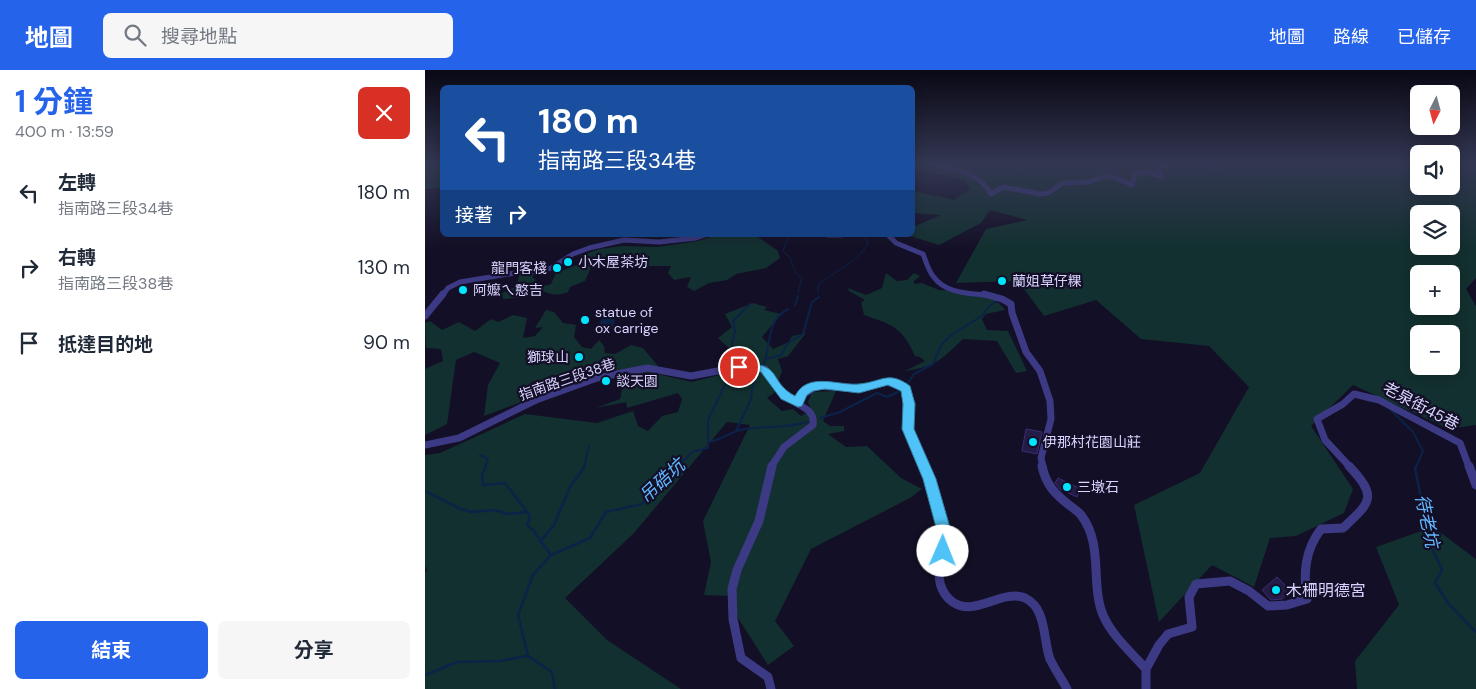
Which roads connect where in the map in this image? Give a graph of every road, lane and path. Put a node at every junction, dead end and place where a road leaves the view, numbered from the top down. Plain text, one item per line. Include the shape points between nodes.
1 (1030, 192) edge
2 (1050, 192) edge
3 (699, 237) edge
4 (889, 237) edge
5 (425, 316) edge
6 (798, 403) junction
7 (425, 445) edge
8 (1476, 485) edge
9 (1146, 669) junction
10 (771, 689) edge
11 (1067, 689) edge
12 (1146, 689) edge

1 - 2 street
3 - 5 street via 659,242 624,240 573,254 542,271 460,282 448,288
4 - 9 street via 923,254 939,284 950,290 997,295 1011,304 1026,352 1040,371 1050,401 1051,418 1041,458 1044,475 1056,495 1081,516 1096,552 1098,595 1103,614 1111,629
6 - 7 street, 指南路三段38巷 via 785,396 765,370 757,367 691,376 647,368 597,378 537,400 459,438
6 - 10 street, 指南路三段38巷 via 811,412 813,425 776,456 762,512 734,578 731,594 741,658 768,677
6 - 11 street via 803,392 810,387 825,385 859,389 888,381 906,389 908,429 929,479 944,531 944,546 938,564 939,579 949,599 959,606 975,608 1009,596 1024,598 1035,607 1048,654
8 - 9 street, 老泉街45巷 via 1460,443 1381,400 1367,394 1354,394 1317,419 1319,430 1329,446 1366,488 1367,505 1343,528 1321,529 1312,538 1303,578 1307,599 1268,606 1230,581 1196,584 1189,598 1192,627 1168,634
9 - 12 street

